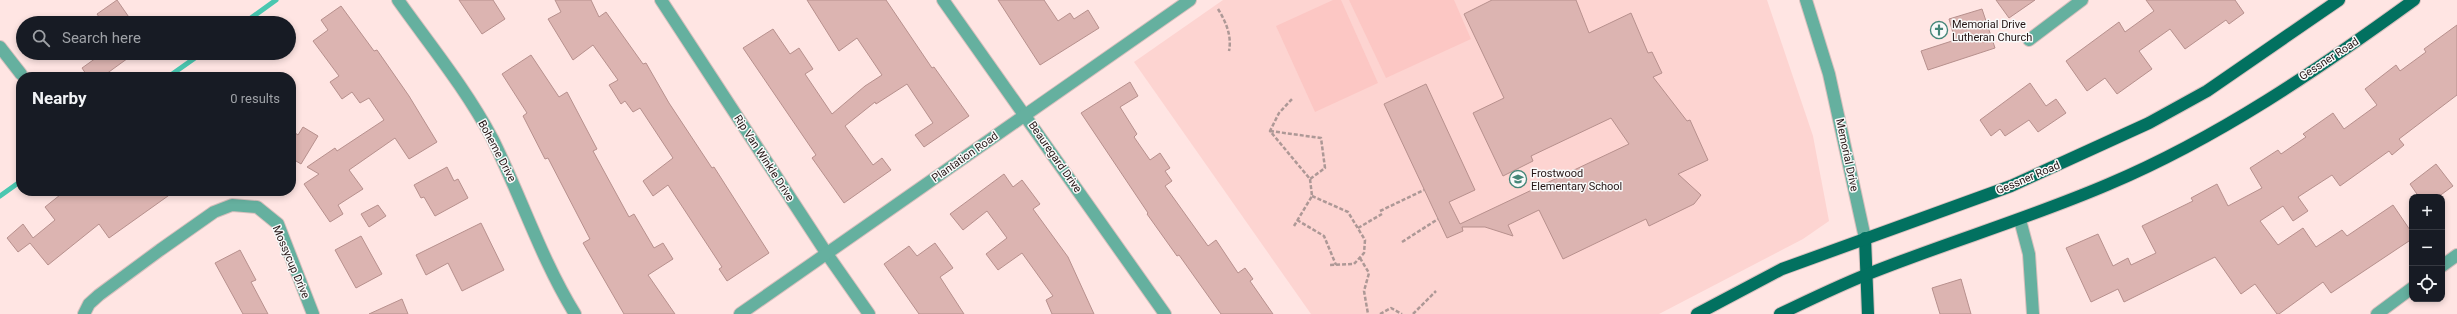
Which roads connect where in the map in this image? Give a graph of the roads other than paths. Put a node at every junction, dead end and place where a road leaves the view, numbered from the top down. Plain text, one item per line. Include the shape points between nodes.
1 (398, 0) edge
2 (662, 0) edge
3 (943, 0) edge
4 (1190, 0) edge
5 (1806, 0) edge
6 (2082, 0) edge
7 (2339, 0) edge
8 (2414, 0) edge
9 (2029, 40) dead end
10 (0, 47) edge
11 (19, 72) edge
12 (1025, 114) junction
13 (2020, 220) junction
14 (1865, 238) junction
15 (828, 254) junction
16 (2457, 254) edge
17 (2445, 264) edge
18 (1867, 274) junction
19 (2409, 290) edge
20 (84, 314) edge
21 (313, 314) edge
22 (575, 314) edge
23 (740, 314) edge
24 (869, 314) edge
25 (1165, 314) edge
26 (1697, 314) edge
27 (1780, 314) edge
28 (1868, 314) edge
29 (2033, 314) edge
30 (2377, 314) edge

1 - 22 street, Boheme Drive via 456,81 491,136 563,295
2 - 15 street, Rip Van Winkle Drive
3 - 12 street, Beauregard Drive
4 - 12 street, Plantation Road
5 - 14 street, Memorial Drive via 1829,74
6 - 9 street
7 - 14 main road, Gessner Road via 2207,91 2149,123 2011,186
8 - 13 main road, Gessner Road via 2360,40 2230,122 2110,184
10 - 11 street
12 - 15 street, Plantation Road
12 - 25 street, Beauregard Drive
13 - 18 main road, Gessner Road
13 - 29 street via 2029,254
14 - 18 main road, Memorial Drive
14 - 26 main road, Gessner Road via 1782,269
15 - 23 street, Plantation Road
15 - 24 street, Rip Van Winkle Drive
16 - 17 street
18 - 27 main road, Gessner Road
18 - 28 main road, Memorial Drive
19 - 30 street
20 - 21 street, Mossycup Drive via 89,304 99,295 160,250 214,212 232,205 257,207 278,224

